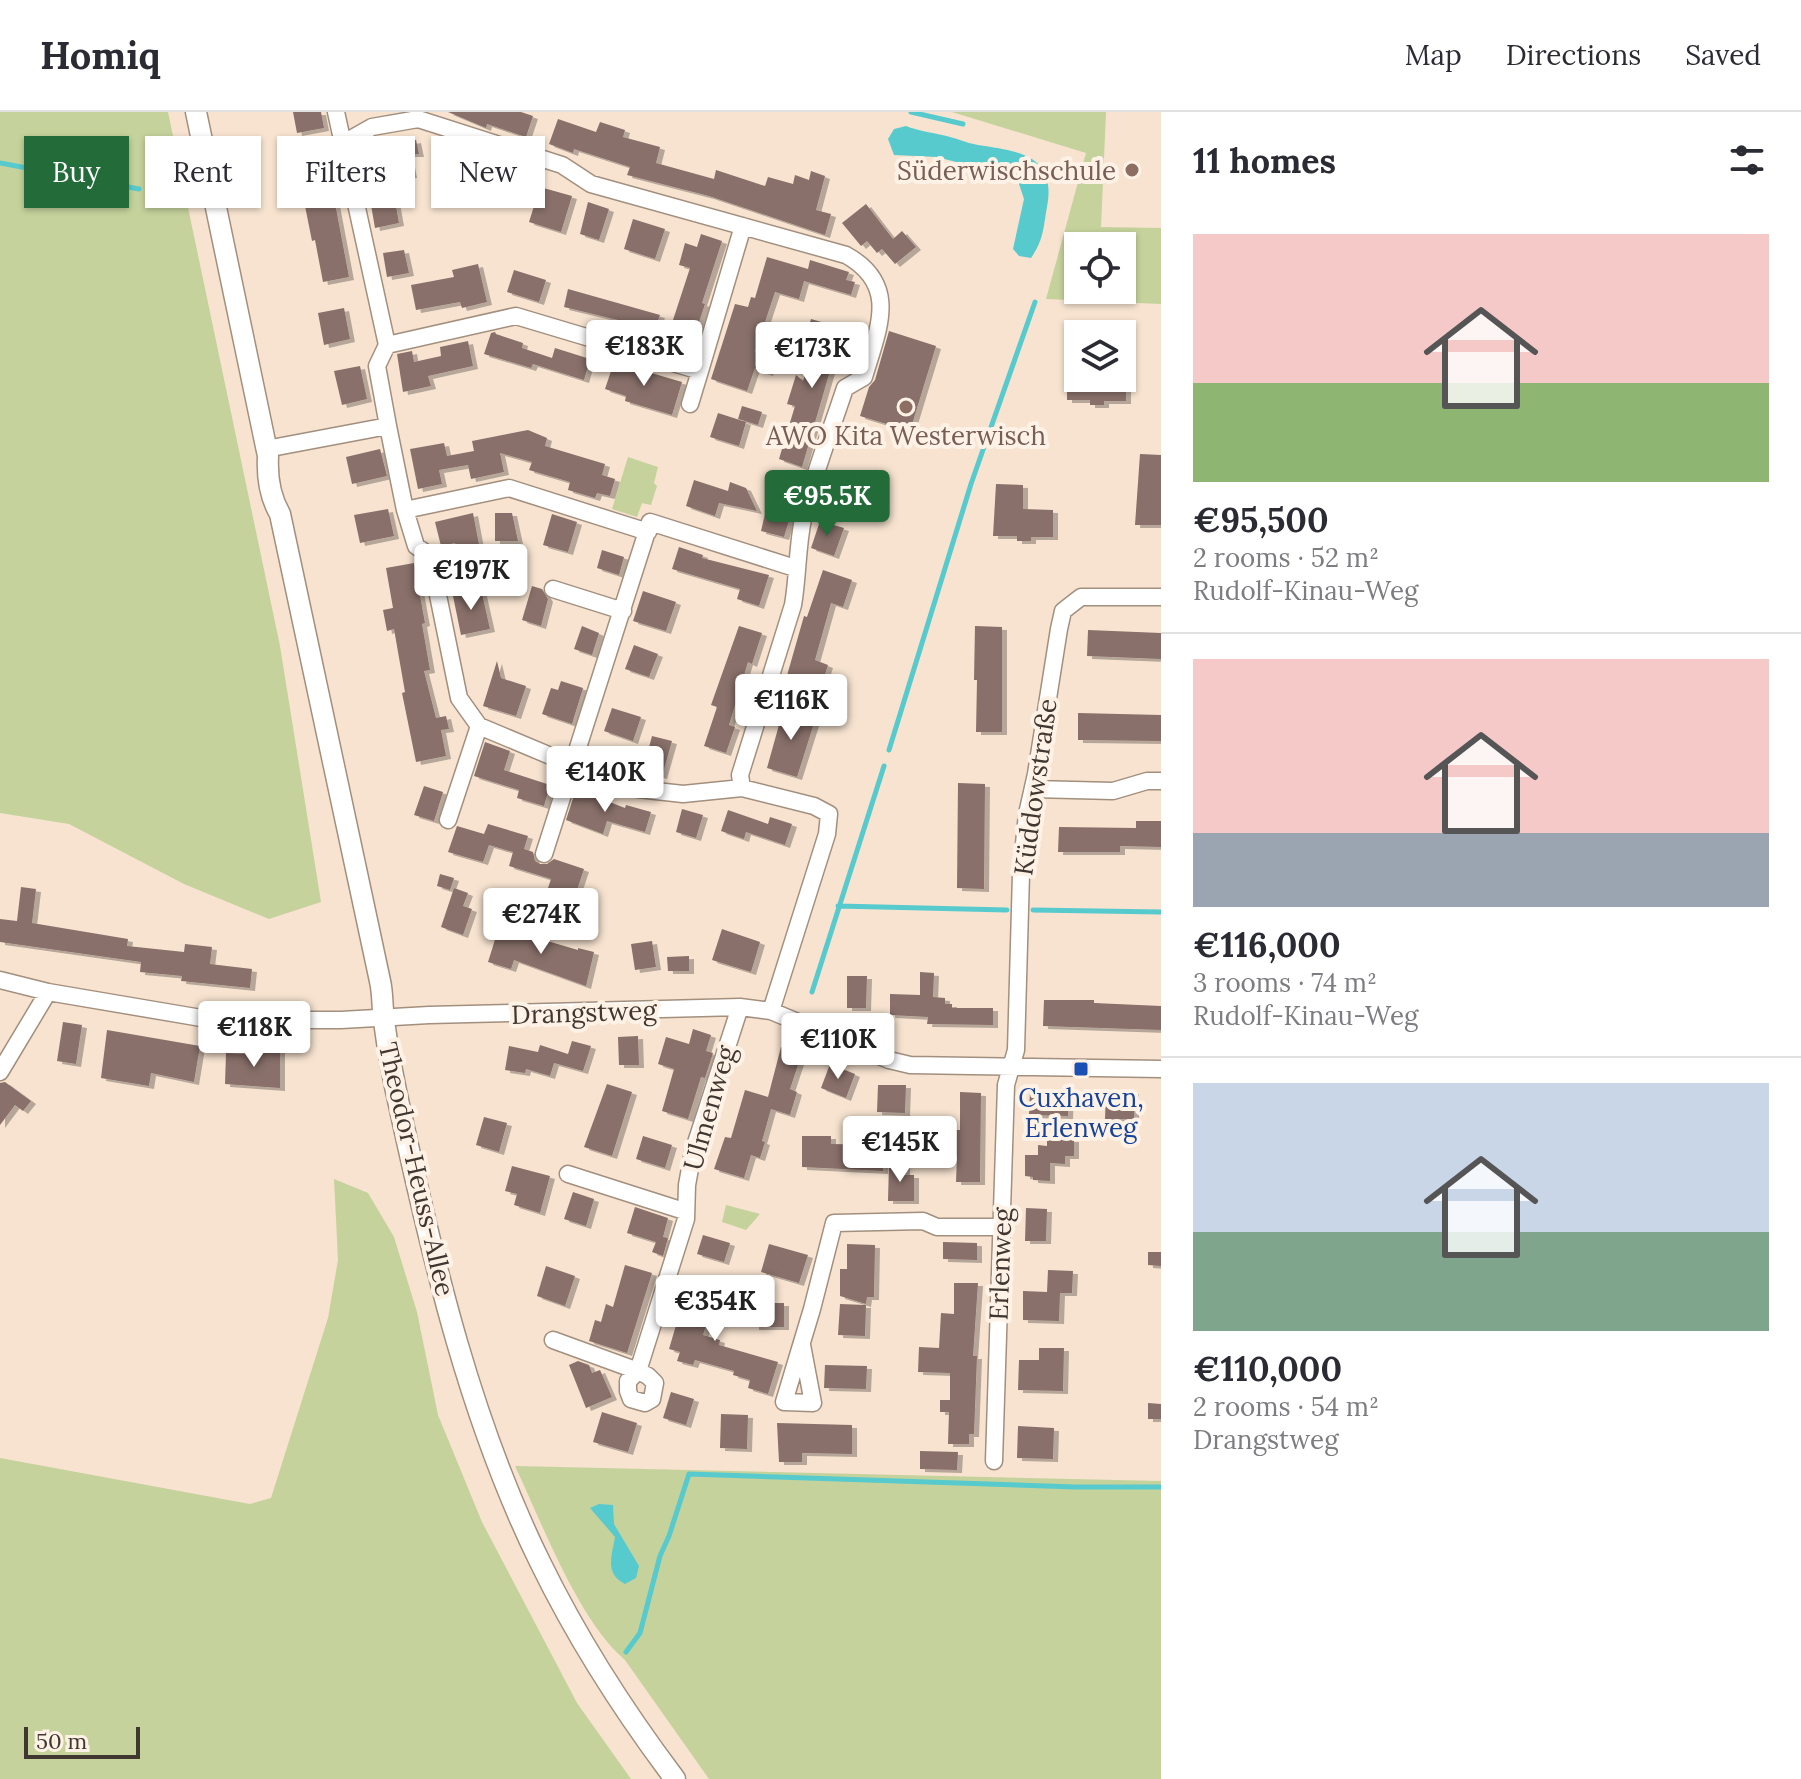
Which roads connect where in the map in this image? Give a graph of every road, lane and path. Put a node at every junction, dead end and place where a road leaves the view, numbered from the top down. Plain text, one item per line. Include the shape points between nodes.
1 (196, 112) edge
2 (336, 112) edge
3 (342, 136) edge
4 (356, 136) edge
5 (358, 208) edge
6 (743, 226) junction
7 (387, 345) junction
8 (700, 371) junction
9 (690, 404) dead end
10 (388, 426) junction
11 (267, 453) junction
12 (405, 510) junction
13 (648, 532) junction
14 (795, 568) junction
15 (553, 589) dead end
16 (1161, 597) edge
17 (623, 611) junction
18 (479, 726) junction
19 (572, 765) junction
20 (1161, 781) edge
21 (742, 788) junction
22 (1033, 789) junction
23 (448, 820) dead end
24 (544, 854) dead end
25 (0, 980) edge
26 (48, 992) junction
27 (740, 1007) junction
28 (771, 1011) junction
29 (384, 1019) junction
30 (1012, 1067) junction
31 (1161, 1069) edge
32 (0, 1072) edge
33 (568, 1174) dead end
34 (684, 1211) junction
35 (1002, 1227) junction
36 (553, 1340) dead end
37 (802, 1345) dead end
38 (994, 1461) dead end
39 (675, 1779) edge

1 - 11 street, Theodor-Heuss-Allee
2 - 3 street
4 - 6 street via 372,127 418,119 562,165 591,184
5 - 7 street
6 - 8 street
6 - 14 street via 846,255 873,276 880,294 881,319 864,377 845,388 803,517
7 - 8 street via 516,316
7 - 10 street via 377,366
8 - 9 street
10 - 11 street
10 - 12 street
11 - 29 street, Theodor-Heuss-Allee via 381,983
12 - 13 street via 509,488
12 - 18 street via 416,546 430,556 459,698
13 - 14 street via 650,522
13 - 17 street
14 - 21 street via 793,605 740,775
15 - 17 street
16 - 22 street, Küddowstraße via 1081,597 1063,611
17 - 19 street
18 - 19 street
18 - 23 street
19 - 21 street via 638,789 683,794
19 - 24 street
20 - 22 street via 1113,791
21 - 28 street via 814,806 829,814 830,821
22 - 30 street, Küddowstraße via 1021,874
25 - 26 street, Drangstweg
26 - 29 street, Drangstweg via 213,1020
26 - 32 street
27 - 28 street, Drangstweg
27 - 29 street, Drangstweg
27 - 34 street, Ulmenweg via 693,1152
28 - 30 street, Drangstweg via 910,1065
29 - 39 street, Theodor-Heuss-Allee via 447,1305 498,1466 580,1639
30 - 31 street, Drangstweg
30 - 35 street, Erlenweg via 1006,1085
33 - 34 street
34 - 36 street, Ulmenweg via 686,1219 638,1371
35 - 37 street via 937,1227 923,1221 830,1223
35 - 38 street, Erlenweg

